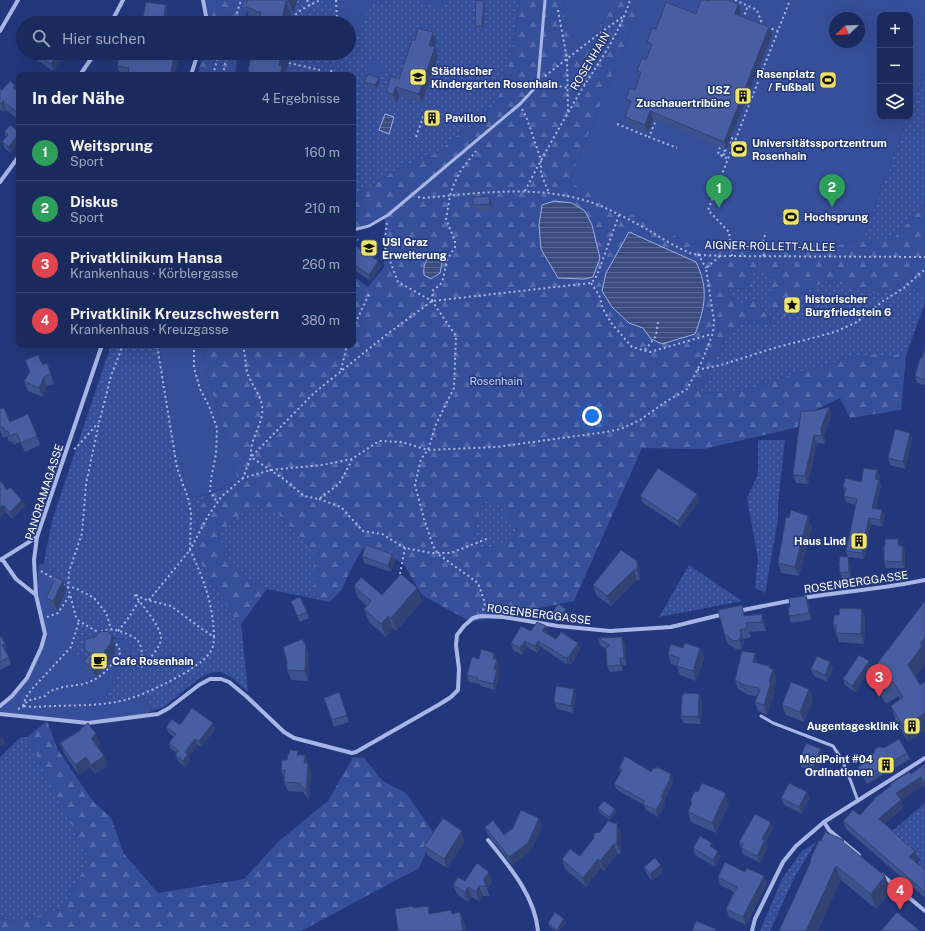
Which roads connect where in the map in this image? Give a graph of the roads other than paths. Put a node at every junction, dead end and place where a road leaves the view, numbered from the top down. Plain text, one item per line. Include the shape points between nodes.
1 (18, 0) edge
2 (123, 0) edge
3 (203, 0) edge
4 (545, 0) edge
5 (115, 16) edge
6 (206, 16) edge
7 (0, 31) edge
8 (90, 60) edge
9 (196, 60) edge
10 (82, 72) edge
11 (192, 72) edge
12 (16, 160) edge
13 (0, 182) edge
14 (356, 229) edge
15 (101, 348) edge
16 (37, 537) junction
17 (1, 560) edge
18 (925, 580) edge
19 (36, 595) junction
20 (0, 706) edge
21 (2, 714) edge
22 (761, 716) dead end
23 (925, 758) edge
24 (858, 801) junction
25 (824, 822) junction
26 (488, 840) edge
27 (860, 856) edge
28 (877, 871) edge
29 (925, 911) edge
30 (538, 931) edge
31 (752, 931) edge

1 - 7 street
2 - 5 street
3 - 6 street
4 - 14 lane via 538,82 533,90 520,104 388,216
8 - 10 street
9 - 11 street
12 - 13 street
15 - 16 street, PANORAMAGASSE
16 - 17 street
16 - 19 street, PANORAMAGASSE via 34,560
17 - 19 street via 16,579
18 - 21 street, ROSENBERGGASSE via 774,603 671,627 610,631 510,618 473,618 457,636 458,690 423,715 356,752 294,738 275,725 229,682 221,679 210,679 199,685 158,714 89,723
19 - 20 street, PANORAMAGASSE via 45,634 41,648 28,678
22 - 24 lane via 833,746 844,765
23 - 24 street
24 - 25 street
25 - 27 street via 829,830
25 - 31 street via 796,846 784,862
26 - 30 street via 506,862 526,894 534,911
28 - 29 street

